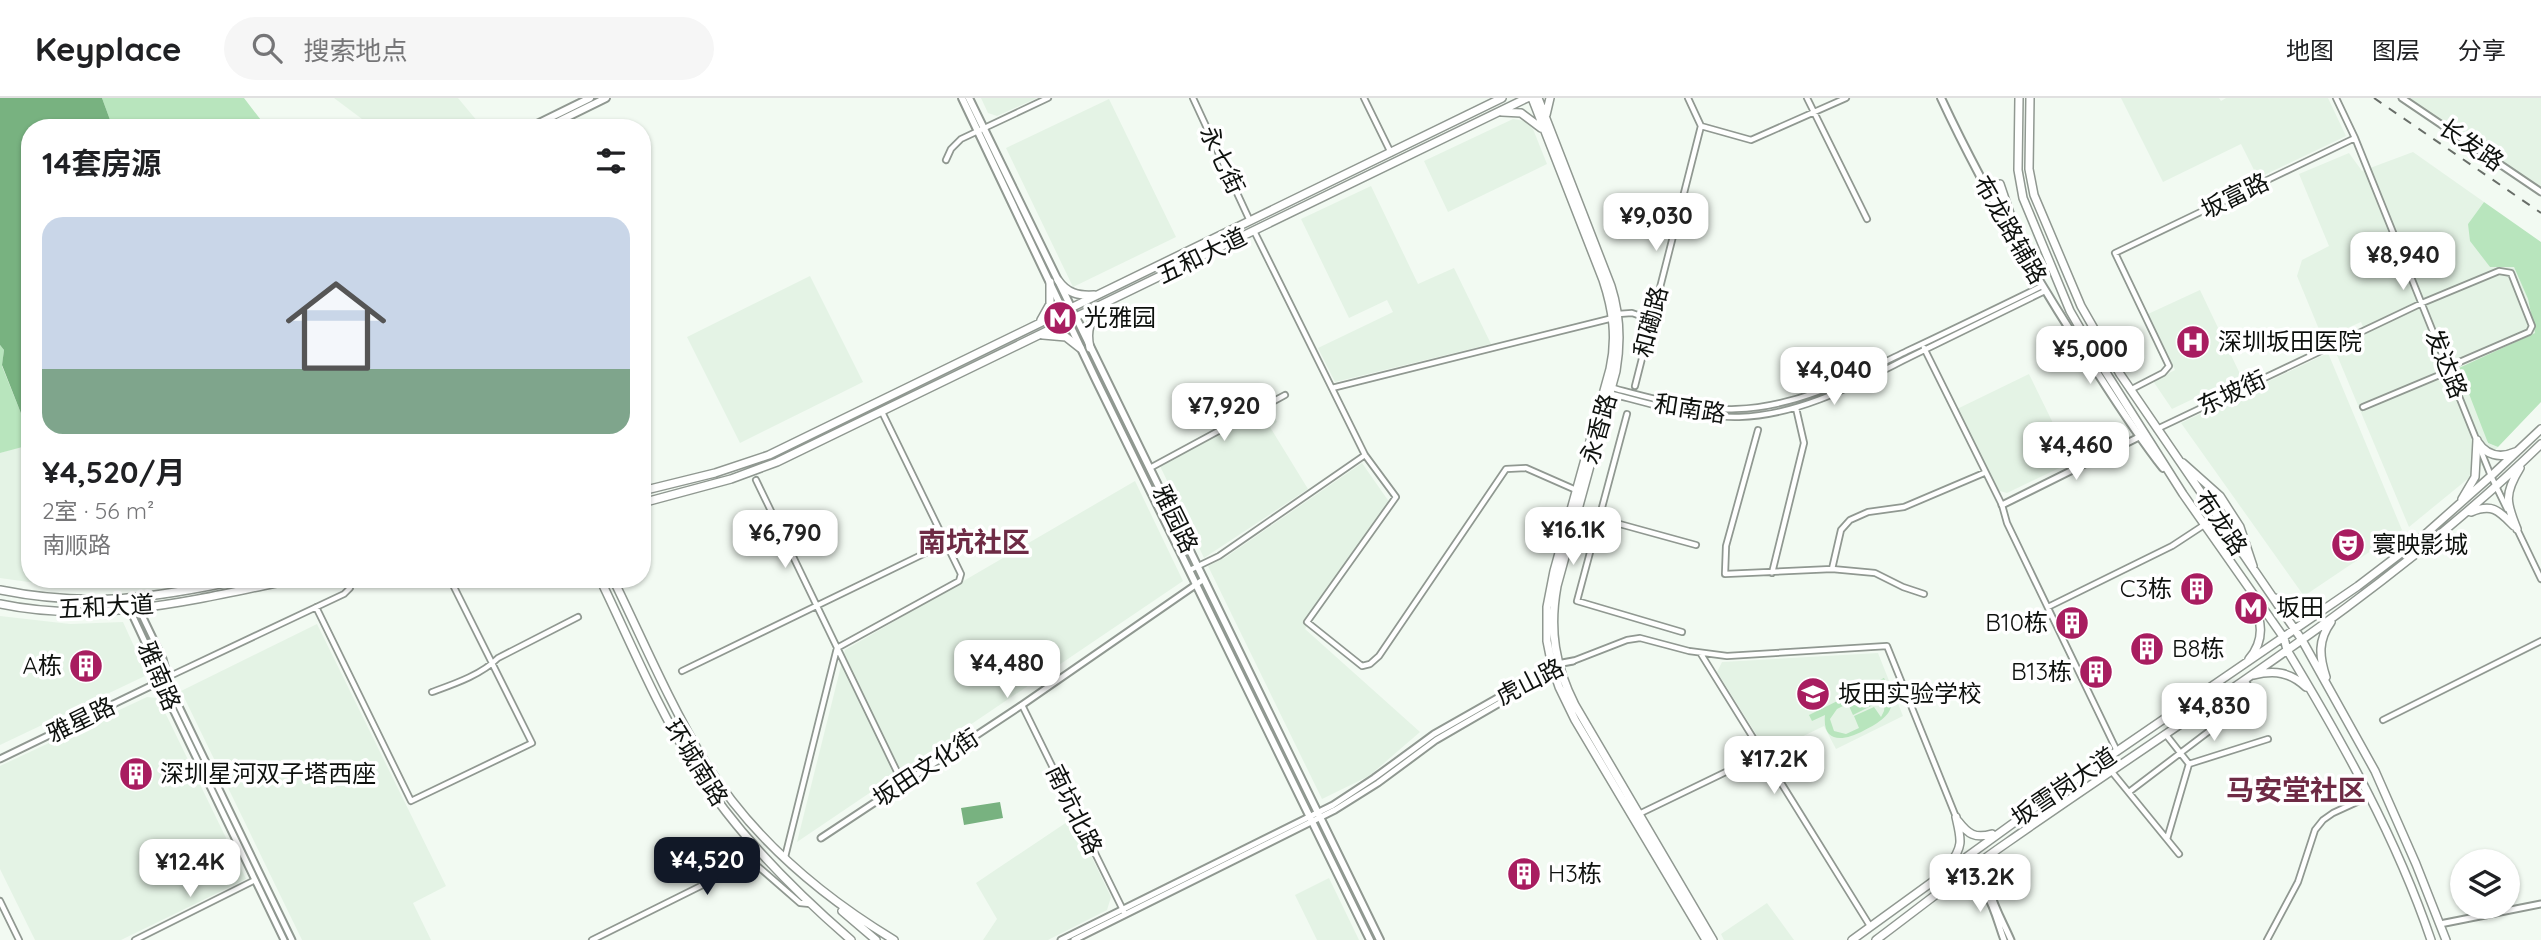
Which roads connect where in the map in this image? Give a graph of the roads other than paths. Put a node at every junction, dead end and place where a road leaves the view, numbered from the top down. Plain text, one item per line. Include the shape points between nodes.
1 (590, 98) edge
2 (606, 98) edge
3 (962, 98) edge
4 (969, 98) edge
5 (1048, 98) edge
6 (1193, 98) edge
7 (1364, 98) edge
8 (1529, 98) edge
9 (1538, 98) edge
10 (1550, 98) edge
11 (1688, 98) edge
12 (1807, 98) edge
13 (1846, 98) edge
14 (1941, 98) edge
15 (2019, 98) edge
16 (2030, 98) edge
17 (2336, 98) edge
18 (2402, 98) edge
19 (1501, 99) edge
20 (1489, 104) junction
21 (1814, 113) junction
22 (1494, 114) junction
23 (547, 119) edge
24 (563, 119) edge
25 (1547, 122) junction
26 (1701, 126) junction
27 (981, 130) junction
28 (1545, 134) junction
29 (2355, 138) junction
30 (1391, 153) junction
31 (946, 160) dead end
32 (2000, 184) dead end
33 (2541, 192) edge
34 (1867, 219) dead end
35 (1251, 221) junction
36 (1254, 231) junction
37 (2025, 258) junction
38 (1054, 281) junction
39 (2043, 289) junction
40 (1104, 292) junction
41 (1110, 301) junction
42 (2422, 303) junction
43 (1068, 310) junction
44 (1615, 316) junction
45 (1076, 317) junction
46 (1652, 320) junction
47 (1068, 321) junction
48 (1034, 326) junction
49 (1035, 337) junction
50 (1924, 347) junction
51 (1080, 348) junction
52 (1090, 348) junction
53 (2449, 369) junction
54 (1104, 376) junction
55 (1096, 380) junction
56 (1635, 386) dead end
57 (1332, 388) junction
58 (1607, 390) junction
59 (2130, 390) junction
60 (1285, 395) dead end
61 (2363, 407) dead end
62 (1796, 408) junction
63 (882, 412) junction
64 (1627, 414) dead end
65 (2156, 429) junction
66 (2541, 429) edge
67 (1758, 430) dead end
68 (2139, 437) junction
69 (2477, 440) junction
70 (2541, 443) edge
71 (2521, 448) junction
72 (1365, 455) junction
73 (2174, 455) junction
74 (2527, 457) junction
75 (1150, 468) junction
76 (1984, 473) junction
77 (2491, 476) junction
78 (756, 480) dead end
79 (682, 481) junction
80 (651, 485) edge
81 (2496, 487) junction
82 (651, 489) edge
83 (1579, 492) junction
84 (2183, 494) junction
85 (651, 501) edge
86 (2001, 505) junction
87 (2456, 507) junction
88 (1576, 512) junction
89 (2462, 515) junction
90 (1599, 518) junction
91 (2205, 525) junction
92 (2517, 529) junction
93 (946, 543) junction
94 (1696, 545) dead end
95 (1198, 566) junction
96 (1832, 569) junction
97 (1190, 570) junction
98 (1772, 573) junction
99 (2255, 573) junction
100 (1204, 579) junction
101 (2541, 579) edge
102 (1197, 584) junction
103 (196, 588) edge
104 (248, 588) edge
105 (350, 588) edge
106 (454, 588) edge
107 (604, 588) edge
108 (609, 588) edge
109 (617, 588) edge
110 (0, 590) edge
111 (606, 591) junction
112 (2251, 591) junction
113 (2268, 592) junction
114 (1924, 594) dead end
115 (132, 600) junction
116 (2338, 600) junction
117 (0, 604) edge
118 (817, 606) junction
119 (316, 607) junction
120 (2048, 607) junction
121 (139, 609) junction
122 (130, 610) junction
123 (2336, 616) junction
124 (578, 617) dead end
125 (2295, 630) junction
126 (1682, 632) dead end
127 (2284, 638) junction
128 (2302, 640) junction
129 (2541, 641) edge
130 (837, 648) junction
131 (2287, 650) junction
132 (1700, 653) junction
133 (1573, 661) joint
134 (492, 664) junction
135 (2244, 665) junction
136 (1555, 668) junction
137 (682, 671) dead end
138 (168, 677) junction
139 (2247, 678) junction
140 (161, 681) junction
141 (2329, 689) junction
142 (432, 692) dead end
143 (2317, 699) junction
144 (1022, 705) junction
145 (2383, 720) dead end
146 (2167, 736) junction
147 (2268, 738) dead end
148 (2117, 751) junction
149 (2181, 753) junction
150 (1763, 754) junction
151 (0, 760) edge
152 (2189, 764) junction
153 (2112, 772) junction
154 (903, 784) junction
155 (2129, 792) junction
156 (2370, 796) junction
157 (1639, 814) junction
158 (1319, 815) junction
159 (1956, 817) junction
160 (1311, 819) junction
161 (2001, 831) junction
162 (821, 838) dead end
163 (2167, 839) junction
164 (1993, 853) junction
165 (2179, 854) dead end
166 (785, 858) junction
167 (1942, 873) junction
168 (256, 880) junction
169 (1957, 880) junction
170 (824, 894) junction
171 (0, 901) edge
172 (2541, 904) edge
173 (812, 905) junction
174 (1124, 912) junction
175 (2440, 924) junction
176 (1870, 926) junction
177 (19, 940) edge
178 (135, 940) edge
179 (285, 940) edge
180 (292, 940) edge
181 (592, 940) edge
182 (853, 940) edge
183 (876, 940) edge
184 (894, 940) edge
185 (1061, 940) edge
186 (1074, 940) edge
187 (1370, 940) edge
188 (1380, 940) edge
189 (1706, 940) edge
190 (1713, 940) edge
191 (1852, 940) edge
192 (1876, 940) edge
193 (2004, 940) edge
194 (2011, 940) edge
195 (2267, 940) edge
196 (2431, 940) edge
197 (2446, 940) edge

1 - 23 main road
2 - 24 main road
3 - 27 main road, 雅园路
4 - 27 main road, 雅园路
5 - 27 street
6 - 35 street, 永七街
7 - 30 street
8 - 22 main road, 五和大道
8 - 28 main road, 永香路
9 - 25 main road, 永香路
10 - 25 main road
11 - 26 street
12 - 21 street
13 - 21 street
14 - 37 main road, 布龙路辅路
15 - 84 main road, 布龙路 via 2018,170 2029,217 2080,329
16 - 59 main road, 布龙路 via 2029,169 2036,204 2081,306
17 - 29 street, 发达路
18 - 33 street, 长发路
19 - 20 main road, 五和大道
20 - 22 main road
20 - 30 main road, 五和大道
21 - 26 street via 1751,140
21 - 34 street
22 - 28 main road via 1521,113
22 - 36 main road, 五和大道
25 - 44 main road, 永香路 via 1611,286
26 - 46 street, 和磡路
27 - 31 street via 955,144
27 - 38 main road, 雅园路
28 - 44 main road, 永香路
29 - 42 street, 发达路
29 - 59 street, 坂富路 via 2115,253 2169,366
30 - 35 main road, 五和大道
32 - 37 main road
35 - 40 main road, 五和大道
36 - 41 main road, 五和大道
36 - 57 street
37 - 39 main road, 布龙路辅路
38 - 40 main road via 1073,293 1092,296
38 - 43 main road, 雅园路
38 - 48 main road via 1049,309
39 - 50 street, 和南路
39 - 68 main road, 布龙路辅路
40 - 43 main road, 五和大道
41 - 45 main road, 五和大道
41 - 52 main road via 1091,320
42 - 53 street, 发达路
42 - 53 street, 东坡街 via 2500,271 2511,273 2532,326 2529,332
42 - 65 street, 东坡街
43 - 45 main road, 雅园路
43 - 47 main road, 雅园路
43 - 48 main road, 五和大道
44 - 46 street via 1632,313
44 - 57 street
44 - 58 main road, 永香路 via 1619,346
45 - 47 main road, 五和大道
45 - 52 main road, 雅园路
46 - 56 street, 和磡路
47 - 49 main road, 五和大道
47 - 51 main road, 雅园路
48 - 79 main road, 五和大道 via 769,456
49 - 51 main road via 1062,336
49 - 63 main road, 五和大道
50 - 58 street, 和南路 via 1828,388 1770,406 1702,408
50 - 62 street, 和南路
50 - 76 street
51 - 55 main road, 雅园路
52 - 54 main road, 雅园路
53 - 61 street
53 - 69 street, 发达路
54 - 55 main road
54 - 75 main road, 雅园路
55 - 97 main road, 雅园路
57 - 72 street
58 - 62 street, 和南路 via 1673,410 1718,416
58 - 83 main road, 永香路
59 - 65 main road, 布龙路
60 - 75 street
62 - 98 street via 1804,443
63 - 85 main road, 五和大道 via 754,472
63 - 93 street
64 - 90 street
65 - 73 main road, 布龙路
66 - 71 main road, 坂雪岗大道
67 - 98 street via 1726,547 1725,574
68 - 84 main road, 布龙路辅路
68 - 86 street
69 - 71 main road via 2497,456
69 - 77 street, 发达路
69 - 87 main road via 2475,477
70 - 74 main road, 坂雪岗大道
71 - 77 main road, 坂雪岗大道
72 - 83 street via 1396,497 1307,622 1362,666 1379,656 1506,469 1526,468
72 - 95 street
73 - 99 main road, 布龙路
73 - 99 main road via 2220,496 2241,527
74 - 81 main road, 坂雪岗大道
74 - 92 main road via 2508,492
75 - 95 main road, 雅园路
76 - 86 street
76 - 96 street via 1904,507 1868,512 1850,520 1841,530
77 - 81 street, 发达路
77 - 87 main road, 坂雪岗大道
78 - 118 street
79 - 80 main road
79 - 82 main road, 五和大道
81 - 89 main road, 坂雪岗大道
81 - 92 street, 发达路
83 - 88 main road, 永香路
83 - 136 main road, 永香路 via 1548,597 1547,629
84 - 91 main road, 布龙路
86 - 120 street
87 - 116 main road, 坂雪岗大道
88 - 90 street
88 - 136 main road, 永香路 via 1555,597
89 - 92 main road via 2493,508
89 - 123 main road, 坂雪岗大道
90 - 94 street
90 - 126 street via 1577,601
91 - 112 main road, 布龙路
91 - 120 street
92 - 101 street, 发达路
93 - 118 street
93 - 130 street via 961,574 959,581
95 - 97 street
95 - 100 main road, 雅园路
96 - 98 street
96 - 114 street via 1875,573
97 - 102 main road, 雅园路
99 - 113 main road, 布龙路
100 - 102 street, 坂田文化街
100 - 158 main road, 雅园路
102 - 144 street, 坂田文化街
102 - 160 main road, 雅园路
103 - 115 main road, 五和大道
104 - 121 main road, 五和大道
105 - 119 street
106 - 134 street
107 - 111 main road, 环城南路
108 - 111 main road
109 - 166 main road, 环城南路 via 702,758 744,816
110 - 115 main road, 五和大道 via 79,601
111 - 173 main road, 环城南路 via 699,774 762,855
112 - 127 main road, 布龙路
112 - 135 main road via 2262,637
113 - 116 main road via 2303,612
113 - 125 main road, 布龙路
115 - 121 street, 雅南路
115 - 122 street, 雅南路
116 - 125 main road, 坂雪岗大道
117 - 122 main road, 五和大道 via 78,612
118 - 130 street
118 - 137 street
119 - 134 street via 411,801 532,743
119 - 138 street
120 - 148 street
121 - 122 main road, 五和大道
121 - 138 street, 雅南路
122 - 140 street, 雅南路
123 - 128 main road, 坂雪岗大道
123 - 141 main road via 2320,645
124 - 134 street
125 - 127 main road, 坂雪岗大道
125 - 128 main road, 布龙路
127 - 131 main road, 布龙路
127 - 135 main road, 坂雪岗大道
128 - 131 main road, 坂雪岗大道
128 - 141 main road, 布龙路
129 - 145 street
130 - 154 street
130 - 166 street
131 - 139 main road, 坂雪岗大道
131 - 143 main road, 布龙路
132 - 133 street via 1640,638
132 - 150 street
132 - 159 street via 1740,656 1887,646
133 - 136 street, 虎山路
134 - 142 street
135 - 148 main road, 坂雪岗大道
136 - 157 main road, 永香路
136 - 158 street, 虎山路 via 1434,734
136 - 189 main road, 永香路 via 1575,720
138 - 180 street, 雅南路
139 - 143 main road via 2284,673
139 - 146 main road, 坂雪岗大道
139 - 149 street via 2254,697
140 - 151 street, 雅星路
140 - 168 street, 雅南路
141 - 175 main road, 布龙路 via 2375,771
143 - 156 main road, 布龙路
144 - 154 street, 坂田文化街
144 - 174 street, 南坑北路
146 - 149 street
146 - 153 main road, 坂雪岗大道
147 - 152 street
148 - 161 main road, 坂雪岗大道
149 - 152 street
149 - 155 street
150 - 157 street
150 - 176 street
152 - 163 street
153 - 155 street
153 - 164 main road, 坂雪岗大道
154 - 162 street, 坂田文化街
155 - 163 street
156 - 195 street via 2333,813 2315,830 2298,882
156 - 196 main road, 布龙路 via 2409,879
157 - 190 main road, 永香路
158 - 160 street, 虎山路
158 - 188 main road, 雅园路
159 - 161 main road via 1973,836
159 - 167 main road via 1961,845
160 - 174 street, 虎山路
160 - 187 main road, 雅园路
161 - 167 main road, 坂雪岗大道
163 - 165 street
164 - 169 main road, 坂雪岗大道
164 - 194 street via 1987,877
166 - 170 main road, 环城南路
167 - 176 main road, 坂雪岗大道
168 - 178 street
168 - 179 street, 雅南路
169 - 192 main road, 坂雪岗大道
169 - 193 street via 1969,877 1980,883
170 - 183 main road, 环城南路
170 - 184 main road, 环城南路
171 - 177 street
172 - 175 street
173 - 181 street via 800,903 755,864 745,864
173 - 182 main road, 环城南路
174 - 185 street, 虎山路
174 - 186 street, 虎山路
175 - 197 main road, 布龙路
176 - 191 main road, 坂雪岗大道

